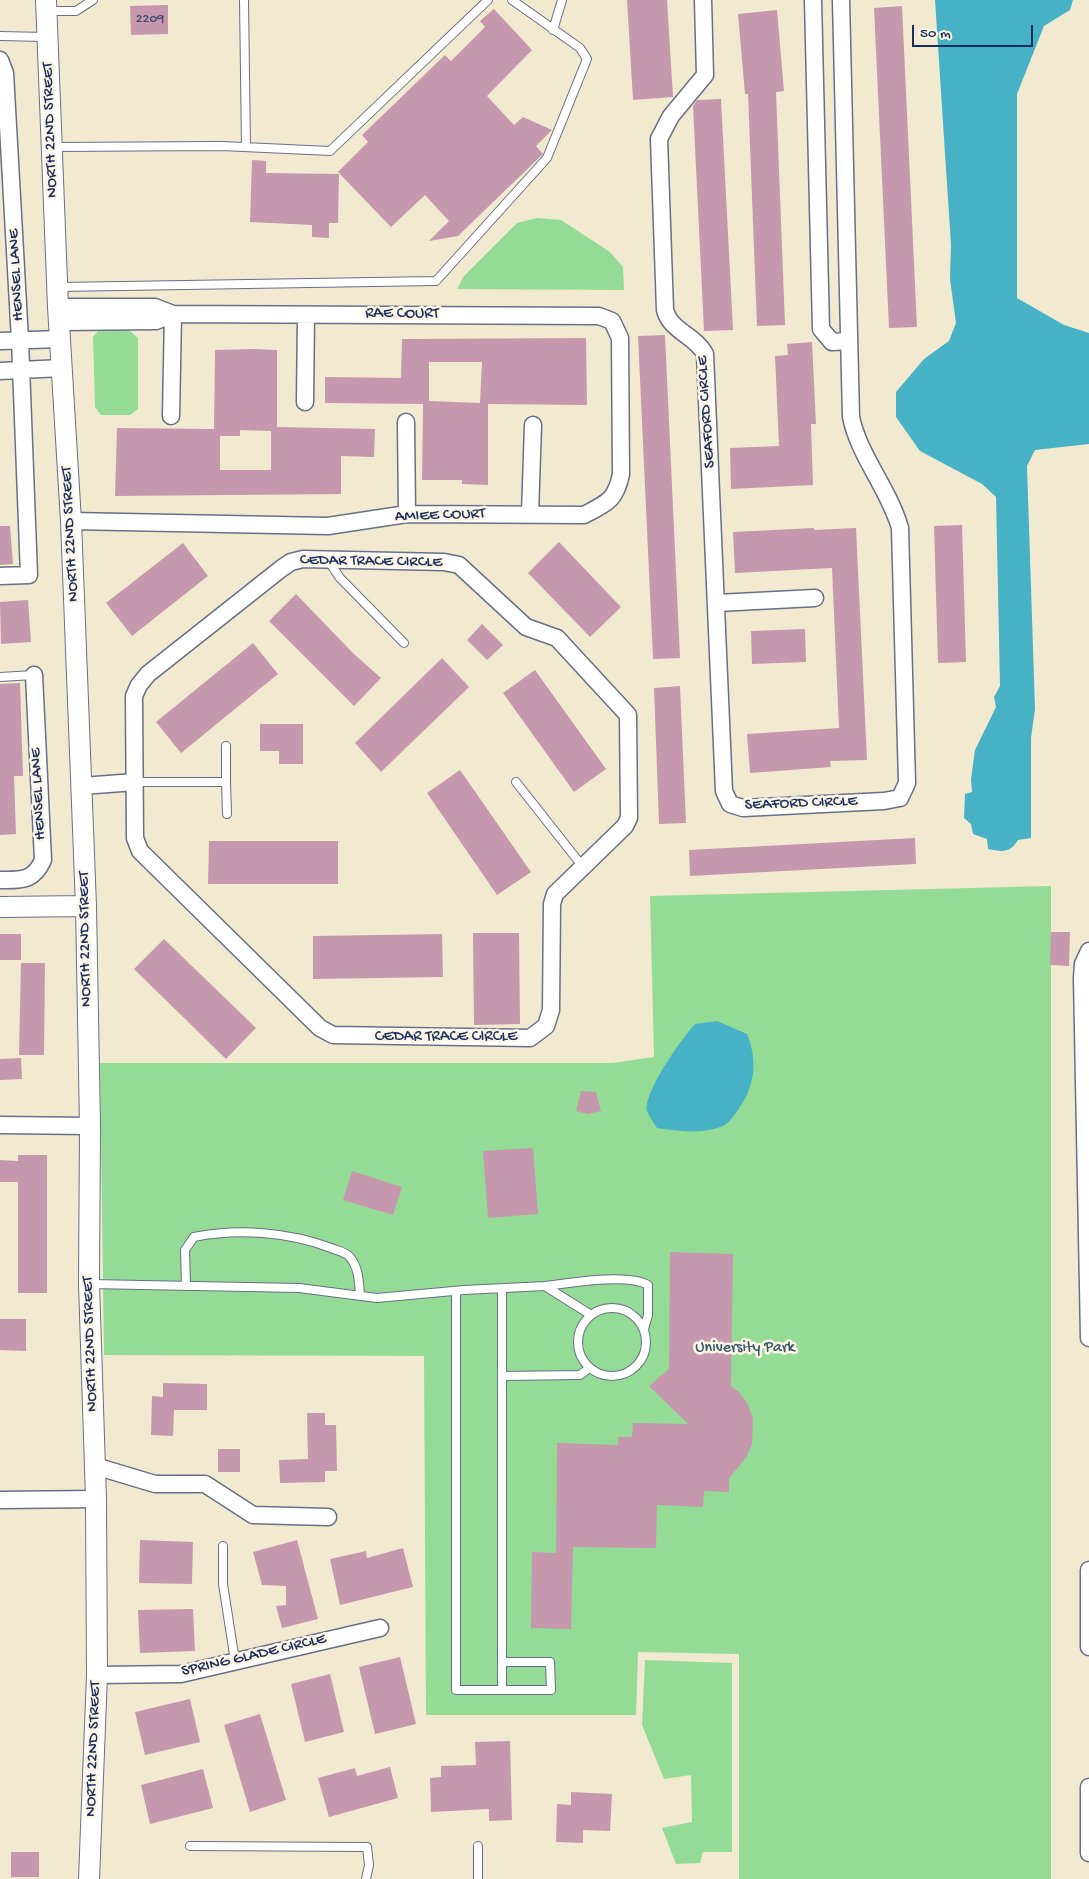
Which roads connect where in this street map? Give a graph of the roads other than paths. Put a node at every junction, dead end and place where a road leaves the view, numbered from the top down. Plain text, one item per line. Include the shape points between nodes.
1 (93, 0) edge
2 (244, 0) edge
3 (488, 0) edge
4 (512, 0) edge
5 (562, 0) edge
6 (703, 0) edge
7 (813, 0) edge
8 (841, 0) edge
9 (46, 5) edge
10 (553, 30) junction
11 (0, 36) edge
12 (47, 38) junction
13 (0, 60) edge
14 (246, 146) junction
15 (51, 147) junction
16 (57, 287) junction
17 (173, 314) junction
18 (306, 315) junction
19 (59, 323) junction
20 (620, 338) joint
21 (20, 340) junction
22 (0, 341) edge
23 (849, 341) junction
24 (62, 368) junction
25 (22, 370) junction
26 (0, 371) edge
27 (305, 402) dead end
28 (171, 416) dead end
29 (406, 422) dead end
30 (532, 425) dead end
31 (407, 514) junction
32 (530, 514) junction
33 (71, 521) junction
34 (328, 560) junction
35 (0, 576) edge
36 (815, 598) dead end
37 (717, 603) junction
38 (404, 643) dead end
39 (34, 676) joint
40 (0, 677) edge
41 (226, 746) dead end
42 (135, 782) junction
43 (226, 782) junction
44 (516, 782) dead end
45 (82, 786) junction
46 (227, 814) dead end
47 (583, 867) junction
48 (0, 880) edge
49 (0, 906) edge
50 (86, 906) junction
51 (1089, 951) edge
52 (0, 1125) edge
53 (90, 1126) junction
54 (89, 1284) junction
55 (186, 1286) junction
56 (546, 1286) junction
57 (502, 1289) junction
58 (456, 1291) junction
59 (360, 1296) junction
60 (591, 1315) junction
61 (644, 1329) junction
62 (1089, 1338) edge
63 (589, 1368) junction
64 (502, 1376) junction
65 (96, 1466) junction
66 (96, 1499) junction
67 (0, 1500) edge
68 (328, 1517) dead end
69 (223, 1546) dead end
70 (1089, 1570) edge
71 (380, 1628) dead end
72 (1089, 1647) edge
73 (236, 1661) junction
74 (502, 1662) junction
75 (97, 1675) junction
76 (502, 1690) junction
77 (1089, 1787) edge
78 (190, 1846) dead end
79 (478, 1846) dead end
80 (1089, 1853) edge
81 (89, 1879) edge
82 (366, 1879) edge
83 (478, 1879) edge

1 - 9 lane via 76,11
2 - 14 lane
3 - 14 lane via 330,151
4 - 10 lane
5 - 10 lane
6 - 37 street, SEAFORD CIRCLE via 705,75 671,116 659,139 665,310 673,326 701,346 706,362
7 - 23 street via 821,329 832,342
8 - 23 street, SEAFORD CIRCLE
9 - 12 street, NORTH 22ND STREET
10 - 16 lane via 580,48 587,59 547,158 436,282
11 - 12 lane
12 - 15 street, NORTH 22ND STREET
13 - 21 street, HENSEL LANE via 5,73
14 - 15 lane
15 - 16 street, NORTH 22ND STREET
16 - 19 street, NORTH 22ND STREET
17 - 18 street, RAE COURT
17 - 19 street, RAE COURT via 155,307
17 - 28 street
18 - 20 street, RAE COURT via 599,316 612,321
18 - 27 street
19 - 21 street, RAE COURT
19 - 24 street, NORTH 22ND STREET
20 - 32 street, AMIEE COURT via 621,474 618,492 604,505 584,515
21 - 22 street, HENSEL LANE
21 - 25 street, HENSEL LANE
23 - 37 street, SEAFORD CIRCLE via 853,427 894,509 900,528 907,783 900,798 743,808 730,804 724,791
24 - 25 street
24 - 33 street, NORTH 22ND STREET
25 - 26 street
25 - 35 street, HENSEL LANE via 29,575
29 - 31 street
30 - 32 street
31 - 32 street, AMIEE COURT
31 - 33 street, AMIEE COURT via 328,526
33 - 45 street, NORTH 22ND STREET
34 - 38 lane via 340,578
34 - 42 street, CEDAR TRACE CIRCLE via 291,562 148,674 134,696
34 - 47 street, CEDAR TRACE CIRCLE via 459,564 526,627 557,638 621,705 628,715 629,818 625,826
36 - 37 street
39 - 40 lane
39 - 48 street, HENSEL LANE via 43,860 37,872 25,880
41 - 43 lane
42 - 43 lane
42 - 45 street
42 - 47 street, CEDAR TRACE CIRCLE via 135,838 144,856 320,1028 333,1035 530,1038 546,1026 551,1010 552,904 556,894
43 - 46 lane
44 - 47 lane
45 - 50 street, NORTH 22ND STREET
49 - 50 street
50 - 53 street, NORTH 22ND STREET
51 - 62 street via 1083,964 1082,978
52 - 53 street
53 - 54 street, NORTH 22ND STREET
54 - 55 lane
54 - 65 street, NORTH 22ND STREET
55 - 59 lane via 299,1288
55 - 59 lane via 185,1250 194,1237 217,1232 268,1234 313,1241 348,1255 357,1269
56 - 57 lane
56 - 60 lane
56 - 61 lane via 589,1280 639,1280 648,1284 648,1315
57 - 58 lane
57 - 64 lane
58 - 59 lane via 377,1298
58 - 76 lane via 456,1690
60 - 61 lane via 610,1308 621,1309
60 - 63 lane via 579,1331 578,1341 582,1360
61 - 63 lane via 646,1352 632,1370 622,1376 610,1377
63 - 64 lane via 580,1375
64 - 74 lane
65 - 66 street, NORTH 22ND STREET
65 - 68 street via 155,1484 205,1484 253,1515
66 - 67 street
66 - 75 street, NORTH 22ND STREET
69 - 73 lane via 223,1584
70 - 72 street
71 - 73 street, SPRING GLADE CIRCLE
73 - 75 street, SPRING GLADE CIRCLE via 181,1674
74 - 76 lane
74 - 76 lane via 550,1662 551,1690
75 - 81 street, NORTH 22ND STREET
77 - 80 street
78 - 82 lane via 367,1847 369,1865
79 - 83 lane

